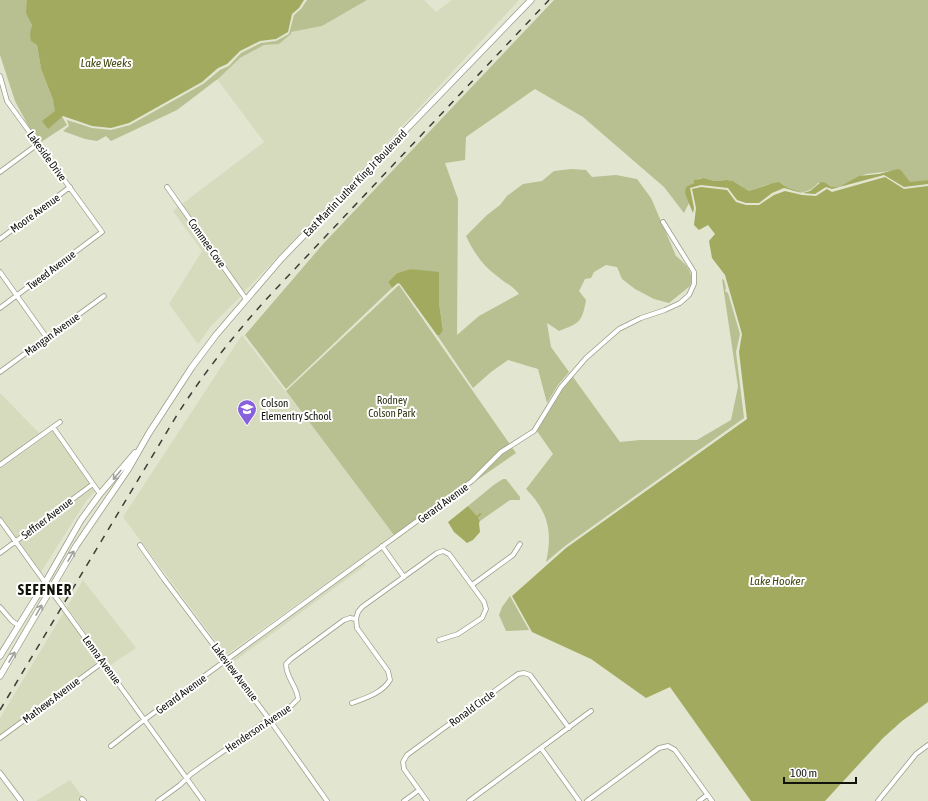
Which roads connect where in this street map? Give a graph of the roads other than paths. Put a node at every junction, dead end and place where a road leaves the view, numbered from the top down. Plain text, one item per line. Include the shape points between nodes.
1 (531, 0) edge
2 (0, 76) edge
3 (38, 144) junction
4 (0, 172) edge
5 (167, 186) dead end
6 (70, 187) junction
7 (663, 222) dead end
8 (102, 232) joint
9 (0, 239) edge
10 (0, 272) edge
11 (17, 295) junction
12 (104, 296) dead end
13 (246, 300) junction
14 (0, 308) edge
15 (47, 338) junction
16 (0, 372) edge
17 (60, 422) dead end
18 (53, 427) junction
19 (149, 433) junction
20 (0, 465) edge
21 (93, 484) junction
22 (100, 494) junction
23 (0, 520) edge
24 (16, 541) junction
25 (520, 544) dead end
26 (140, 545) dead end
27 (382, 546) junction
28 (0, 553) edge
29 (404, 577) junction
30 (45, 583) junction
31 (472, 585) junction
32 (51, 589) junction
33 (0, 607) edge
34 (356, 619) junction
35 (18, 626) junction
36 (439, 640) dead end
37 (0, 656) edge
38 (226, 661) junction
39 (103, 662) junction
40 (0, 676) edge
41 (352, 703) dead end
42 (591, 711) dead end
43 (269, 719) junction
44 (144, 720) junction
45 (569, 728) junction
46 (0, 738) edge
47 (928, 745) edge
48 (111, 746) dead end
49 (541, 748) junction
50 (0, 773) edge
51 (186, 778) junction
52 (419, 790) junction
53 (707, 795) junction
54 (21, 801) edge
55 (158, 801) edge
56 (203, 801) edge
57 (327, 801) edge
58 (404, 801) edge
59 (427, 801) edge
60 (469, 801) edge
61 (579, 801) edge
62 (587, 801) edge
63 (699, 801) edge
64 (712, 801) edge
65 (878, 801) edge

1 - 13 main road, East Martin Luther King Jr Boulevard via 285,255
2 - 3 street, Lakeside Drive via 7,101
3 - 4 street
3 - 6 street, Lakeside Drive
5 - 13 street, Commee Cove
6 - 8 street, Lakeside Drive
6 - 9 street, Moore Avenue
7 - 27 street, Gerard Avenue via 694,272 694,284 689,295 680,303 619,329 586,358 561,387 534,431 501,452 472,481
8 - 11 street, Tweed Avenue
10 - 11 street
11 - 14 street, Tweed Avenue
11 - 15 street
12 - 15 street, Mangan Avenue
13 - 19 main road, East Martin Luther King Jr Boulevard via 188,373
15 - 16 street, Mangan Avenue
17 - 18 street
18 - 20 street
18 - 21 street
19 -> 22 main road
32 -> 19 main road
21 - 22 street
21 - 24 street, Seffner Avenue
22 - 30 main road via 81,520
23 - 24 street, Lenna Avenue
24 - 28 street, Seffner Avenue
24 - 30 street, Lenna Avenue
25 - 31 street via 513,555
26 - 38 street, Lakeview Avenue
27 - 29 street
27 - 38 street, Gerard Avenue
29 - 31 street via 437,553 443,552 449,554
29 - 34 street via 362,607
30 - 32 street, Lenna Avenue
30 - 35 main road
31 - 36 street via 484,602 486,609 482,618 458,634
32 - 39 street, Lenna Avenue
40 -> 32 main road
33 - 35 street
34 - 41 street via 358,628 388,671 390,680 372,696
34 - 43 street, Henderson Avenue via 344,620 286,664 286,672 298,699
35 - 37 main road
38 - 43 street, Lakeview Avenue
38 - 44 street, Gerard Avenue
39 - 44 street, Lenna Avenue
39 - 46 street, Mathews Avenue
42 - 45 street
43 - 51 street, Henderson Avenue
43 - 57 street, Lakeview Avenue
44 - 48 street, Gerard Avenue
44 - 51 street, Lenna Avenue
45 - 49 street
45 - 52 street, Ronald Circle via 530,675 518,674 407,755 403,762 404,769
47 - 65 street via 916,754
49 - 60 street
49 - 61 street
50 - 54 street
51 - 55 street, Henderson Avenue
51 - 56 street, Lenna Avenue
52 - 58 street
52 - 59 street, Ronald Circle
53 - 62 street via 675,750 668,746 659,748
53 - 63 street
53 - 64 street

